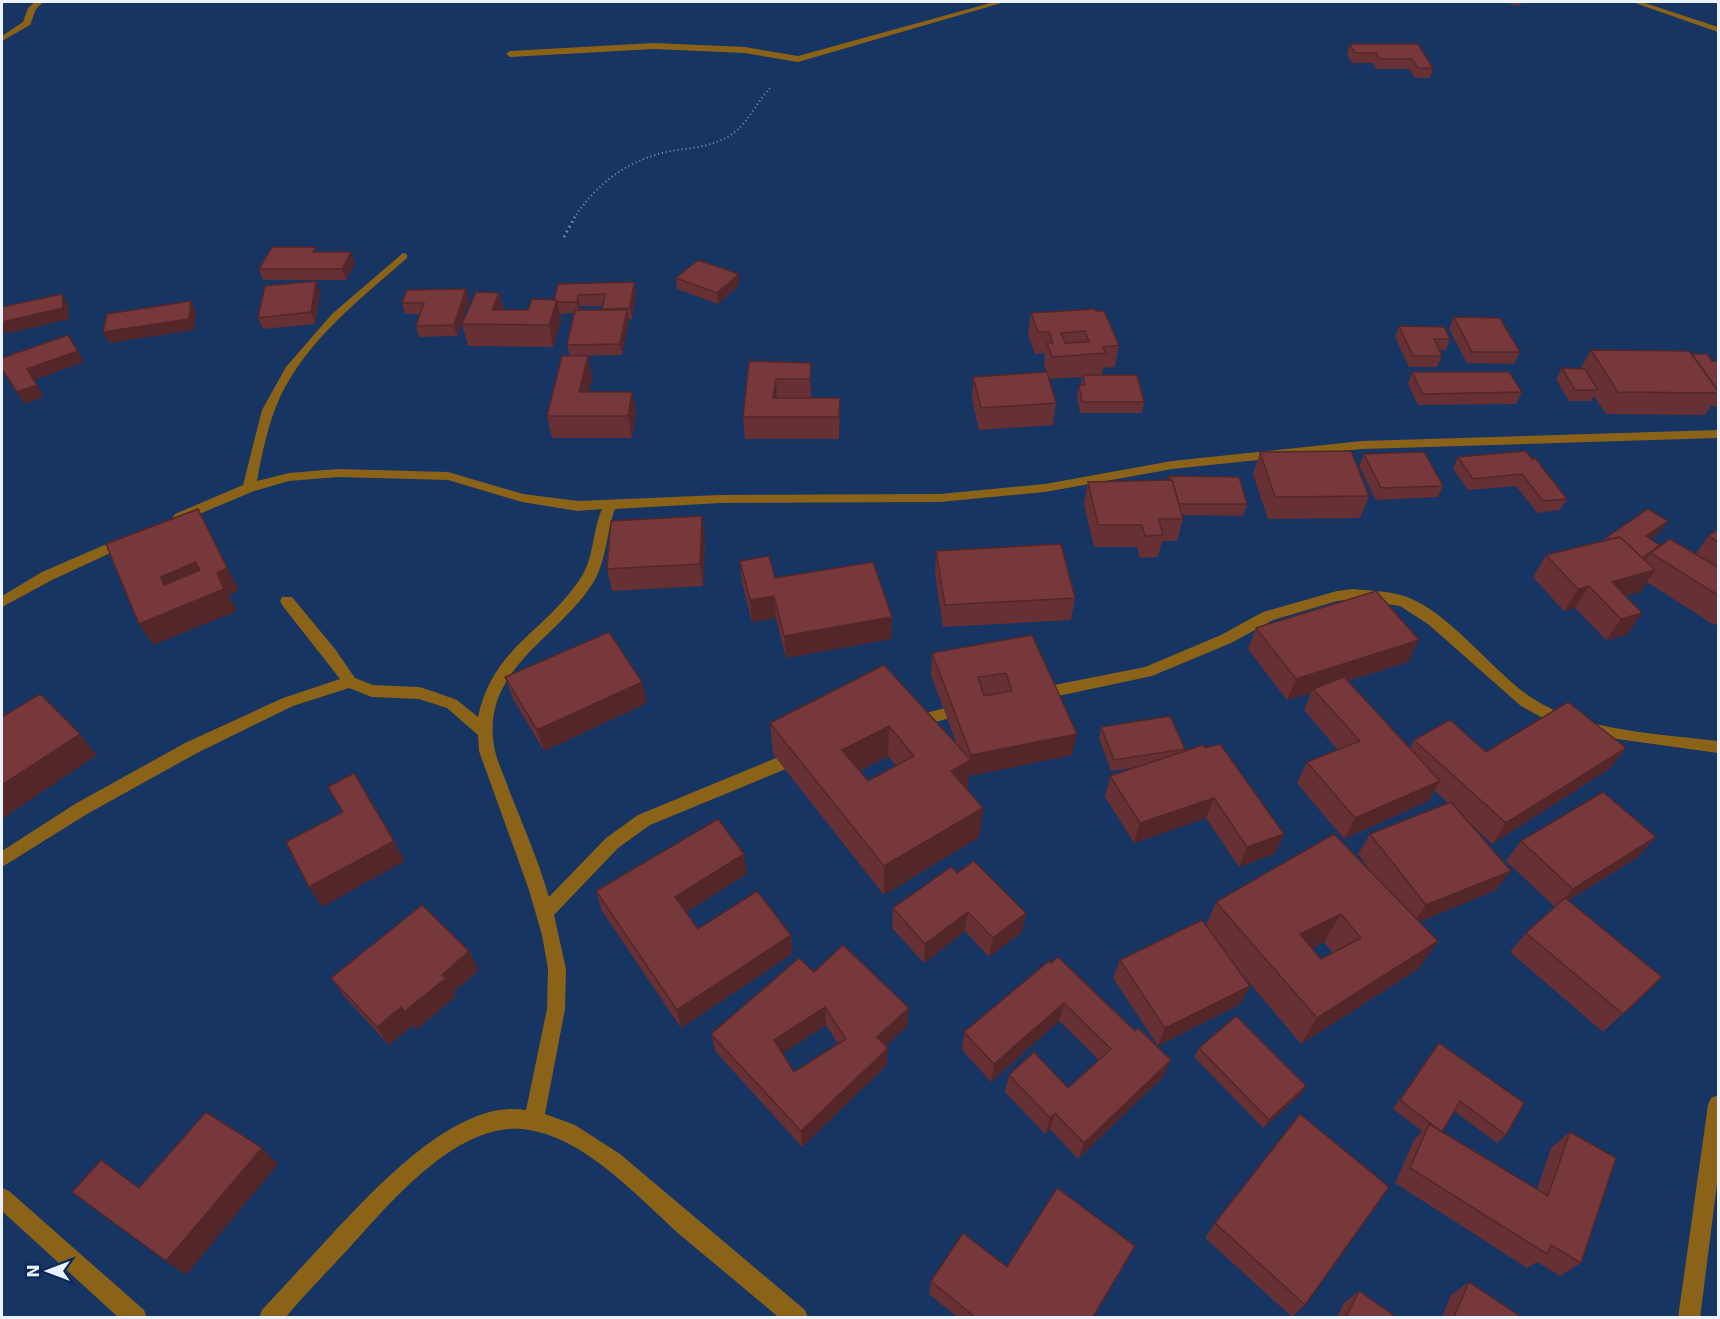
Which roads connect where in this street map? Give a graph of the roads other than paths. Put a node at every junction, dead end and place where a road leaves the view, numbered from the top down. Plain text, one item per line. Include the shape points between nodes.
1 (39, 2) edge
2 (1001, 2) edge
3 (1636, 2) edge
4 (1719, 30) edge
5 (2, 39) edge
6 (510, 54) dead end
7 (403, 256) dead end
8 (1719, 434) edge
9 (249, 488) junction
10 (610, 505) junction
11 (166, 524) edge
12 (134, 537) edge
13 (287, 601) dead end
14 (2, 602) edge
15 (350, 682) junction
16 (1020, 698) edge
17 (975, 706) edge
18 (901, 725) edge
19 (484, 731) junction
20 (1719, 747) edge
21 (813, 750) edge
22 (2, 860) edge
23 (545, 913) junction
24 (1719, 1105) edge
25 (534, 1121) junction
26 (2, 1198) edge
27 (136, 1317) edge
28 (270, 1317) edge
29 (797, 1317) edge
30 (1689, 1317) edge

1 - 5 street via 32,8 27,23
2 - 6 street via 804,59 745,50 654,46
3 - 4 street
7 - 9 street via 321,330 297,360 279,388 260,437
8 - 10 street via 1362,445 1172,465 1045,488 971,496 720,498
9 - 10 street via 289,477 338,473 430,475 465,480 538,501
9 - 11 street
10 - 19 street via 601,526 590,577 497,677 487,703
12 - 14 street via 47,576
13 - 15 street
15 - 19 street via 372,691 419,693 435,698 452,705
15 - 22 street via 288,702 191,748 81,808
16 - 20 street via 1147,672 1226,639 1268,616 1353,594 1405,602 1433,620 1526,702 1557,719 1602,731
17 - 18 street
19 - 23 street via 487,751
21 - 23 street via 644,820 612,843
23 - 25 street via 557,969 556,1009
24 - 30 street
25 - 28 street via 500,1120 481,1126 424,1159 396,1182
25 - 29 street via 577,1137 616,1165
26 - 27 street

